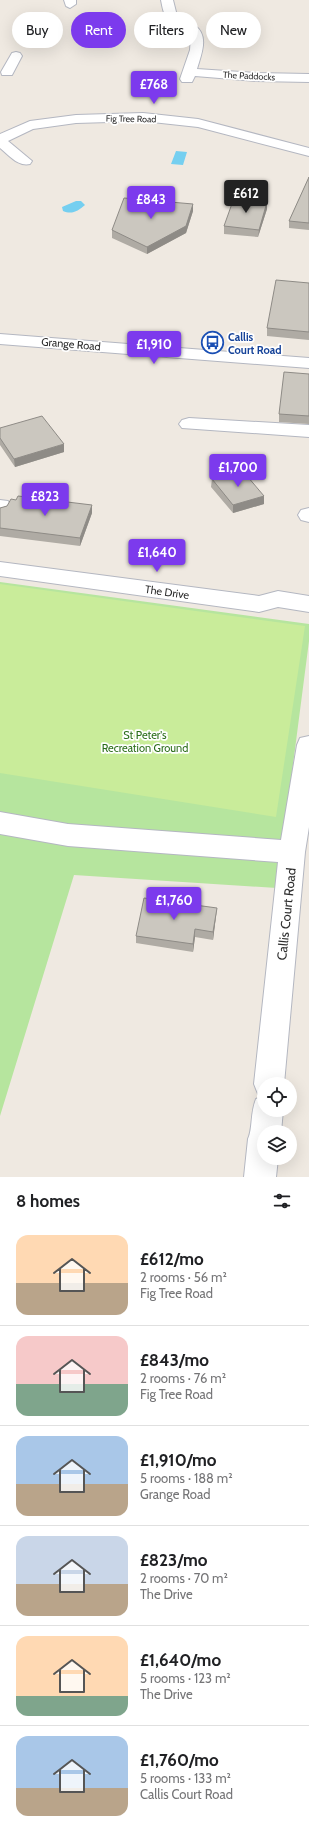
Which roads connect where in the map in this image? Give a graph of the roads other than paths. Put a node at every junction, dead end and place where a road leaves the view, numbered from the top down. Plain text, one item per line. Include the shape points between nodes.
1 (168, 0) edge
2 (309, 78) edge
3 (0, 140) edge
4 (309, 152) edge
5 (27, 161) dead end
6 (0, 339) edge
7 (309, 363) edge
8 (189, 424) dead end
9 (309, 431) edge
10 (0, 569) edge
11 (309, 604) edge
12 (309, 745) edge
13 (0, 823) edge
14 (292, 852) junction
15 (270, 1077) edge
16 (261, 1165) edge
17 (260, 1177) edge

1 - 2 street, The Paddocks via 172,19 197,36 198,41 188,75
3 - 4 street, Fig Tree Road via 30,125 76,119 143,117 198,123
3 - 5 street, Fig Tree Road
6 - 7 street, Grange Road
8 - 9 street
10 - 11 street, The Drive via 259,604 278,599
12 - 14 street, Callis Court Road
13 - 14 street via 68,835
14 - 15 street, Callis Court Road
16 - 17 street

